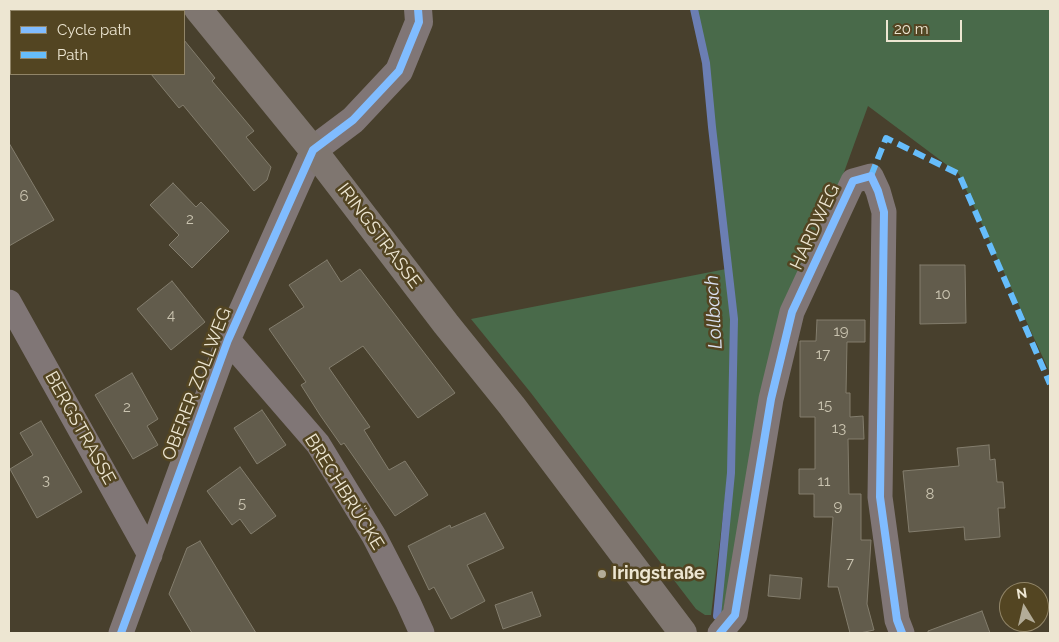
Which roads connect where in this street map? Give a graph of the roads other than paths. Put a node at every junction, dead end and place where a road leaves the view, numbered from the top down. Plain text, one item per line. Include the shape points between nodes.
1 (198, 9) edge
2 (418, 9) edge
3 (313, 150) junction
4 (9, 302) edge
5 (228, 340) junction
6 (150, 555) junction
7 (121, 633) edge
8 (422, 633) edge
9 (683, 633) edge
10 (720, 633) edge
11 (902, 633) edge

1 - 3 main road, IRINGSTRASSE
2 - 3 street via 419,22 399,71 353,120
3 - 5 street, OBERER ZOLLWEG
3 - 9 main road, IRINGSTRASSE
4 - 6 street, BERGSTRASSE
5 - 6 street, OBERER ZOLLWEG
5 - 8 street, BRECHBRÜCKE via 318,444 374,536
6 - 7 street, OBERER ZOLLWEG
10 - 11 street, HARDWEG via 735,615 771,399 792,312 853,181 871,176 884,212 880,497 896,620

